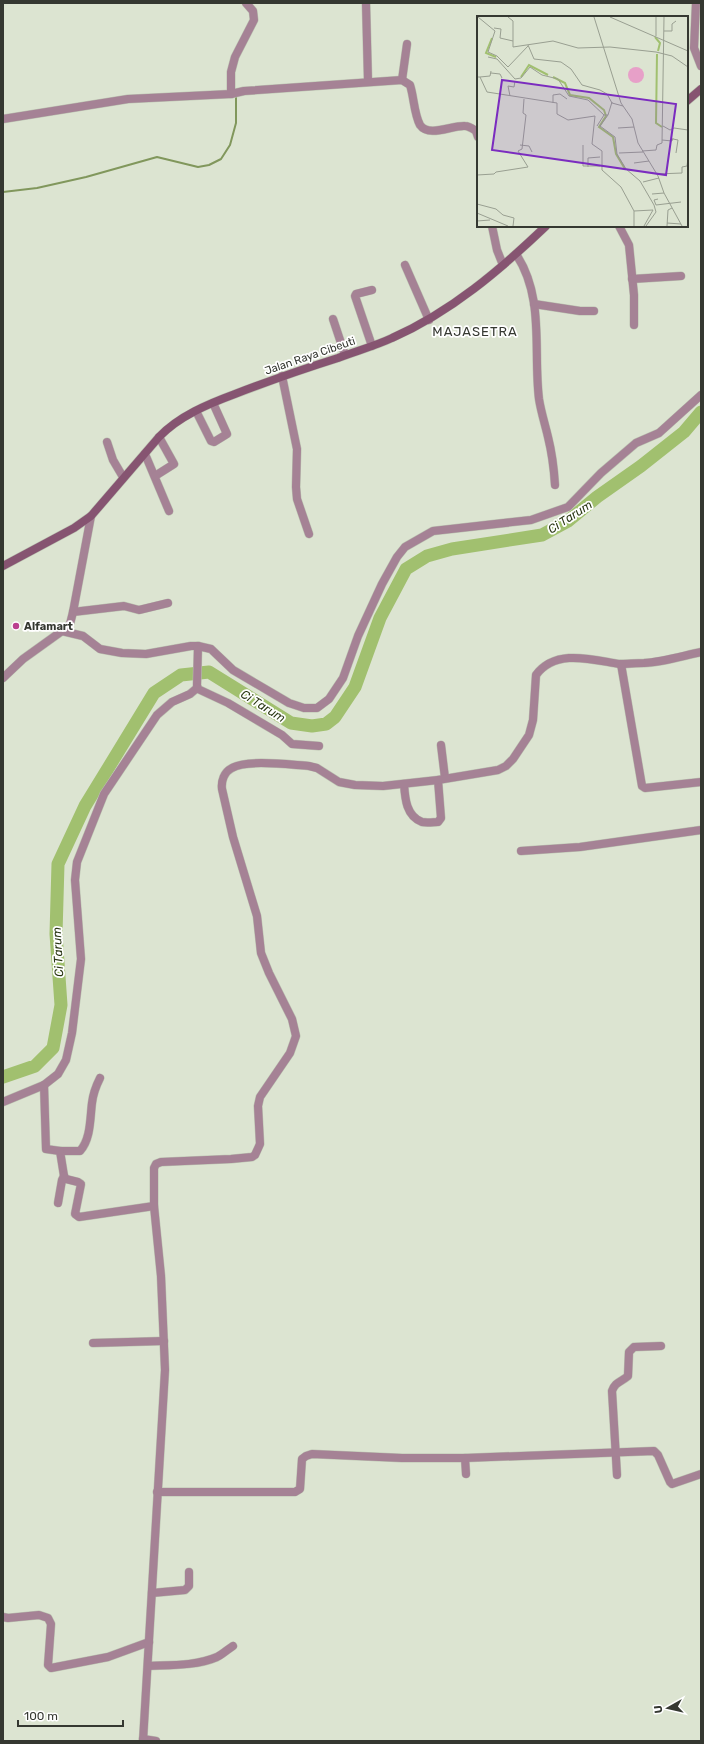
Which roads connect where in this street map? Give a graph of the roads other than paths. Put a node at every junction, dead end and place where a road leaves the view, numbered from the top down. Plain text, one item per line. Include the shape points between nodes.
1 (246, 3) edge
2 (366, 3) edge
3 (696, 3) edge
4 (407, 44) dead end
5 (701, 66) edge
6 (402, 80) junction
7 (368, 81) junction
8 (701, 89) edge
9 (232, 93) junction
10 (688, 100) edge
11 (3, 119) edge
12 (477, 134) edge
13 (492, 227) edge
14 (545, 227) edge
15 (620, 227) edge
16 (516, 254) junction
17 (405, 265) dead end
18 (503, 266) junction
19 (681, 276) dead end
20 (632, 279) junction
21 (372, 290) dead end
22 (534, 304) junction
23 (594, 311) dead end
24 (333, 318) dead end
25 (428, 320) junction
26 (634, 325) dead end
27 (372, 346) junction
28 (345, 355) junction
29 (282, 376) junction
30 (701, 395) edge
31 (213, 403) junction
32 (196, 411) junction
33 (159, 437) junction
34 (107, 442) dead end
35 (145, 454) junction
36 (156, 476) junction
37 (123, 477) junction
38 (556, 486) dead end
39 (169, 511) dead end
40 (91, 516) junction
41 (309, 534) dead end
42 (3, 566) edge
43 (168, 603) dead end
44 (73, 612) junction
45 (62, 631) junction
46 (197, 648) junction
47 (701, 652) edge
48 (621, 664) junction
49 (3, 678) edge
50 (197, 686) junction
51 (441, 744) dead end
52 (319, 746) dead end
53 (442, 779) junction
54 (701, 782) edge
55 (404, 784) junction
56 (701, 830) edge
57 (521, 851) dead end
58 (100, 1078) dead end
59 (44, 1085) junction
60 (3, 1102) edge
61 (60, 1151) junction
62 (64, 1176) junction
63 (58, 1203) dead end
64 (154, 1206) junction
65 (164, 1341) junction
66 (93, 1343) dead end
67 (661, 1346) dead end
68 (616, 1453) junction
69 (465, 1458) junction
70 (466, 1474) dead end
71 (701, 1474) edge
72 (617, 1475) dead end
73 (158, 1492) junction
74 (189, 1572) dead end
75 (152, 1593) junction
76 (3, 1616) edge
77 (149, 1642) junction
78 (233, 1646) dead end
79 (148, 1666) junction
80 (143, 1740) edge
81 (156, 1741) edge

1 - 9 street via 253,11 254,20 235,56 231,72
2 - 7 street
3 - 5 street via 694,48
4 - 6 street
6 - 7 street
6 - 12 street via 410,85 417,117 426,130 463,126 476,131
7 - 9 street
8 - 10 main road
9 - 11 street via 128,98
13 - 18 street
14 - 16 main road, Jalan Raya Cibeuti
15 - 20 street via 629,245
16 - 18 main road, Jalan Raya Cibeuti
16 - 22 street via 529,278
17 - 25 street
18 - 25 main road, Jalan Raya Cibeuti
19 - 20 street
20 - 26 street
21 - 27 street via 355,296
22 - 23 street
22 - 38 street via 539,398 552,454
24 - 28 street
25 - 27 main road, Jalan Raya Cibeuti
27 - 28 main road, Jalan Raya Cibeuti
28 - 29 main road, Jalan Raya Cibeuti
29 - 31 main road, Jalan Raya Cibeuti
29 - 41 street via 297,449 297,499
30 - 46 street via 658,433 636,443 601,473 568,507 531,520 432,531 405,547 382,584 358,636 343,678 329,699 317,708 304,708 289,703 233,670 211,649
31 - 32 main road, Jalan Raya Cibeuti
31 - 32 street via 227,434 214,442 211,441
32 - 33 main road, Jalan Raya Cibeuti
33 - 35 main road, Jalan Raya Cibeuti
33 - 36 street via 174,464
34 - 37 street via 113,460
35 - 36 street
35 - 37 main road, Jalan Raya Cibeuti
36 - 39 street
37 - 40 main road, Jalan Raya Cibeuti
40 - 42 main road, Jalan Raya Cibeuti via 74,528
40 - 44 street
43 - 44 street via 139,610 124,606
44 - 45 street via 70,624
45 - 46 street via 83,636 100,649 122,653 146,654 191,646
45 - 49 street via 23,659
46 - 50 street
47 - 48 street via 658,662
48 - 53 street via 571,657 556,661 540,670 535,679 532,725 513,759 498,770
48 - 54 street via 642,786 645,788
50 - 52 street via 282,735 292,744
50 - 59 street via 190,694 172,702 157,715 104,794 77,862 75,880 81,960 72,1033 66,1060 58,1074
51 - 53 street
53 - 55 street
53 - 55 street via 441,818 438,822 422,822 411,813 406,804
55 - 64 street via 383,786 339,782 309,766 263,763 239,765 227,772 222,789 257,916 261,953 292,1019 296,1036 290,1053 260,1097 260,1144 255,1154 252,1157 231,1159 160,1162 154,1168
56 - 57 street via 580,847
58 - 61 street via 92,1101 88,1135 84,1146 80,1151
59 - 60 street
59 - 61 street via 46,1149
61 - 62 street
62 - 63 street
62 - 64 street via 81,1184 75,1212 79,1217
64 - 65 street
65 - 66 street
65 - 73 street via 165,1370
67 - 68 street via 631,1350 628,1376 613,1388
68 - 69 street
68 - 71 street via 656,1452 672,1484
68 - 72 street
69 - 70 street
69 - 73 street via 312,1454 302,1459 302,1484 295,1492
73 - 75 street
74 - 75 street via 189,1586 186,1590
75 - 77 street
76 - 77 street via 8,1618 42,1615 48,1618 51,1624 48,1665 51,1668 108,1657
77 - 79 street
78 - 79 street via 218,1656 205,1660
79 - 80 street
80 - 81 street

